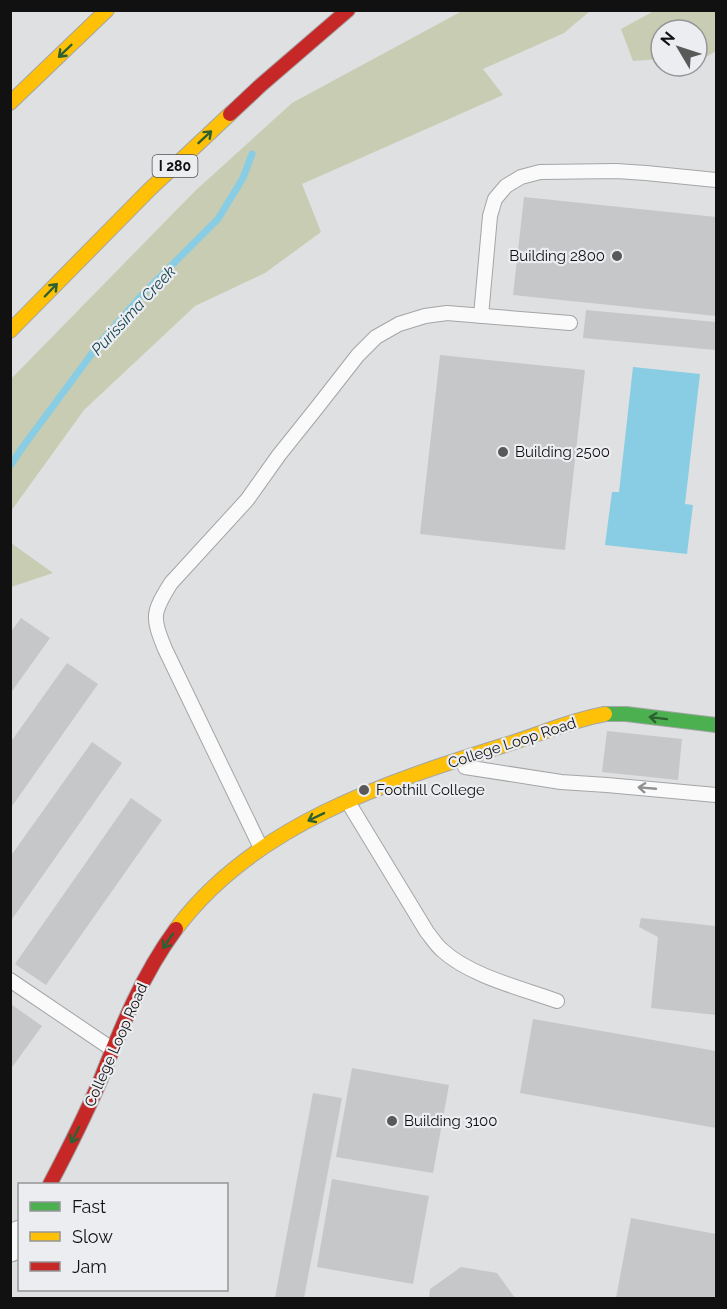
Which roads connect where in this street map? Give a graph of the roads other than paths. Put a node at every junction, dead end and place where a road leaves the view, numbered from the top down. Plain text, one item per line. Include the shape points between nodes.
1 (107, 10) edge
2 (348, 10) edge
3 (10, 103) edge
4 (717, 180) edge
5 (481, 316) junction
6 (570, 323) dead end
7 (10, 332) edge
8 (717, 725) edge
9 (448, 764) junction
10 (717, 795) edge
11 (348, 802) junction
12 (261, 848) junction
13 (10, 980) edge
14 (557, 1000) dead end
15 (112, 1049) junction
16 (51, 1183) edge

1 -> 3 main road
7 -> 2 main road, I 280 via 149,190
4 - 5 lane via 616,171 540,172 506,186 495,199 490,216
5 - 6 lane
5 - 12 lane via 425,316 376,337 300,428 247,500 171,584 155,613 156,628 165,649
8 -> 9 main road, College Loop Road via 606,714
10 -> 9 lane via 561,782
9 - 11 main road, College Loop Road
11 -> 12 main road, College Loop Road
11 - 14 lane via 441,950 482,975
12 -> 15 main road, College Loop Road via 221,880 182,921 139,988
13 - 15 lane
15 -> 16 main road, College Loop Road via 79,1129

